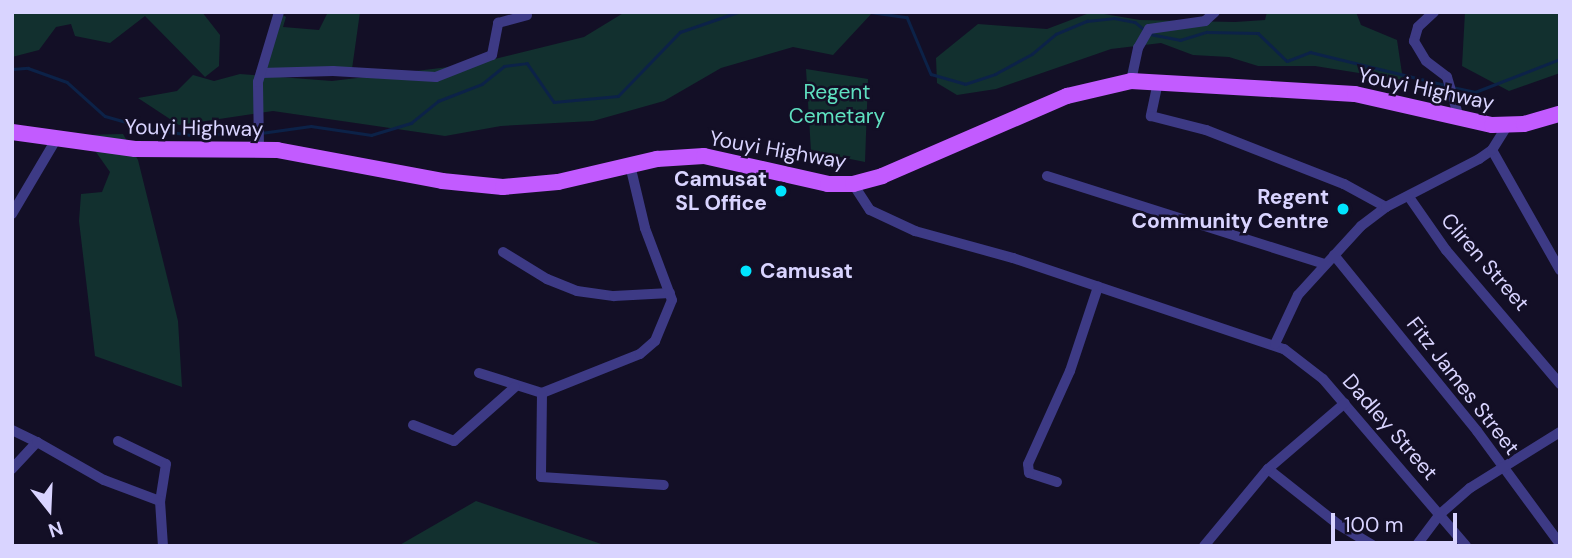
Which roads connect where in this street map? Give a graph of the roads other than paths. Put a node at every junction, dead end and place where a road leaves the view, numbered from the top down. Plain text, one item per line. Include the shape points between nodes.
1 (278, 12) edge
2 (1214, 12) edge
3 (1434, 12) edge
4 (527, 15) dead end
5 (261, 73) junction
6 (1131, 81) junction
7 (1158, 82) junction
8 (1560, 114) edge
9 (1459, 118) junction
10 (1507, 126) junction
11 (12, 132) edge
12 (57, 138) junction
13 (258, 143) junction
14 (1492, 150) junction
15 (630, 165) junction
16 (1047, 176) dead end
17 (853, 184) junction
18 (1409, 197) junction
19 (1386, 207) junction
20 (12, 214) edge
21 (503, 252) dead end
22 (1334, 255) junction
23 (1325, 264) junction
24 (1560, 270) edge
25 (1098, 287) junction
26 (670, 293) junction
27 (1275, 344) junction
28 (479, 373) dead end
29 (1560, 384) edge
30 (515, 387) junction
31 (542, 393) junction
32 (1345, 403) junction
33 (413, 425) dead end
34 (12, 430) edge
35 (1560, 432) edge
36 (118, 441) dead end
37 (37, 442) junction
38 (1503, 467) junction
39 (12, 469) edge
40 (1268, 469) junction
41 (1057, 482) dead end
42 (664, 485) dead end
43 (160, 501) junction
44 (1439, 515) junction
45 (1560, 544) edge
46 (163, 546) edge
47 (1204, 546) edge
48 (1374, 546) edge
49 (1416, 546) edge
50 (1466, 546) edge

1 - 5 street
2 - 6 street via 1205,21 1149,29 1138,48
3 - 9 street via 1418,27 1414,41 1426,61 1447,78
4 - 5 street via 498,23 492,55 436,77 332,71
5 - 13 street
6 - 7 main road, Youyi Highway
6 - 17 main road, Youyi Highway via 1067,96 882,176
7 - 9 main road, Youyi Highway via 1355,94
7 - 19 street via 1151,116 1206,131 1344,184
8 - 10 main road, Youyi Highway
9 - 10 main road, Youyi Highway
10 - 14 street
11 - 12 main road, Youyi Highway
12 - 13 main road, Youyi Highway via 135,149
12 - 20 street
13 - 15 main road, Youyi Highway via 442,181 503,187 558,183
14 - 18 street
14 - 24 street
15 - 17 main road, Youyi Highway via 704,156 828,184
15 - 26 street via 645,228
16 - 23 street
17 - 25 street, Dadley Street via 870,210 891,221
18 - 19 street
18 - 29 street, Cliren Street via 1446,250
19 - 22 street
21 - 26 street via 577,291 614,296
22 - 23 street
22 - 38 street, Fitz James Street
23 - 27 street via 1298,295
25 - 27 street, Dadley Street via 1163,312
25 - 41 street via 1070,371 1028,464 1029,474
26 - 31 street via 670,307 649,348
27 - 32 street, Dadley Street via 1313,370
28 - 30 street
30 - 31 street
30 - 33 street via 454,441
31 - 42 street via 541,477
32 - 40 street
32 - 44 street, Dadley Street
34 - 37 street
35 - 38 street
36 - 43 street via 166,464
37 - 39 street
37 - 43 street via 104,480
38 - 44 street
38 - 45 street, Fitz James Street
40 - 47 street
40 - 48 street via 1339,525
43 - 46 street
44 - 49 street
44 - 50 street, Dadley Street

